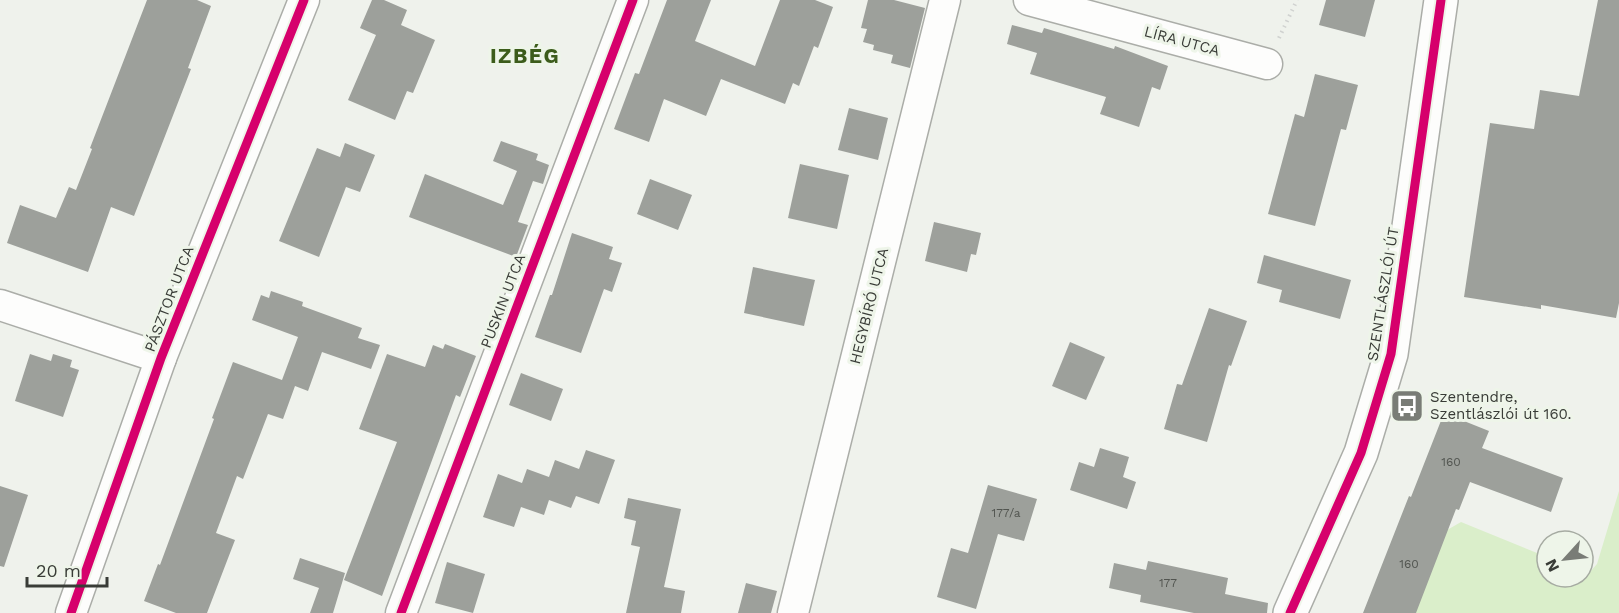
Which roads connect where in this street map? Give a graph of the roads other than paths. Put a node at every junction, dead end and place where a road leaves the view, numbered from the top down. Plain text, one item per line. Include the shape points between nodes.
1 (304, 0) edge
2 (633, 0) edge
3 (945, 0) edge
4 (1029, 0) edge
5 (1441, 0) edge
6 (1267, 64) road end
7 (0, 305) edge
8 (161, 358) junction
9 (71, 613) edge
10 (401, 613) edge
11 (793, 613) edge
12 (1290, 613) edge

1 - 8 street, PÁSZTOR UTCA
2 - 10 street, PUSKIN UTCA
3 - 11 street, HEGYBÍRÓ UTCA
4 - 6 street, LÍRA UTCA
5 - 12 main road, SZENTLÁSZLÓI ÚT via 1391,354 1361,453
7 - 8 street
8 - 9 street, PÁSZTOR UTCA

